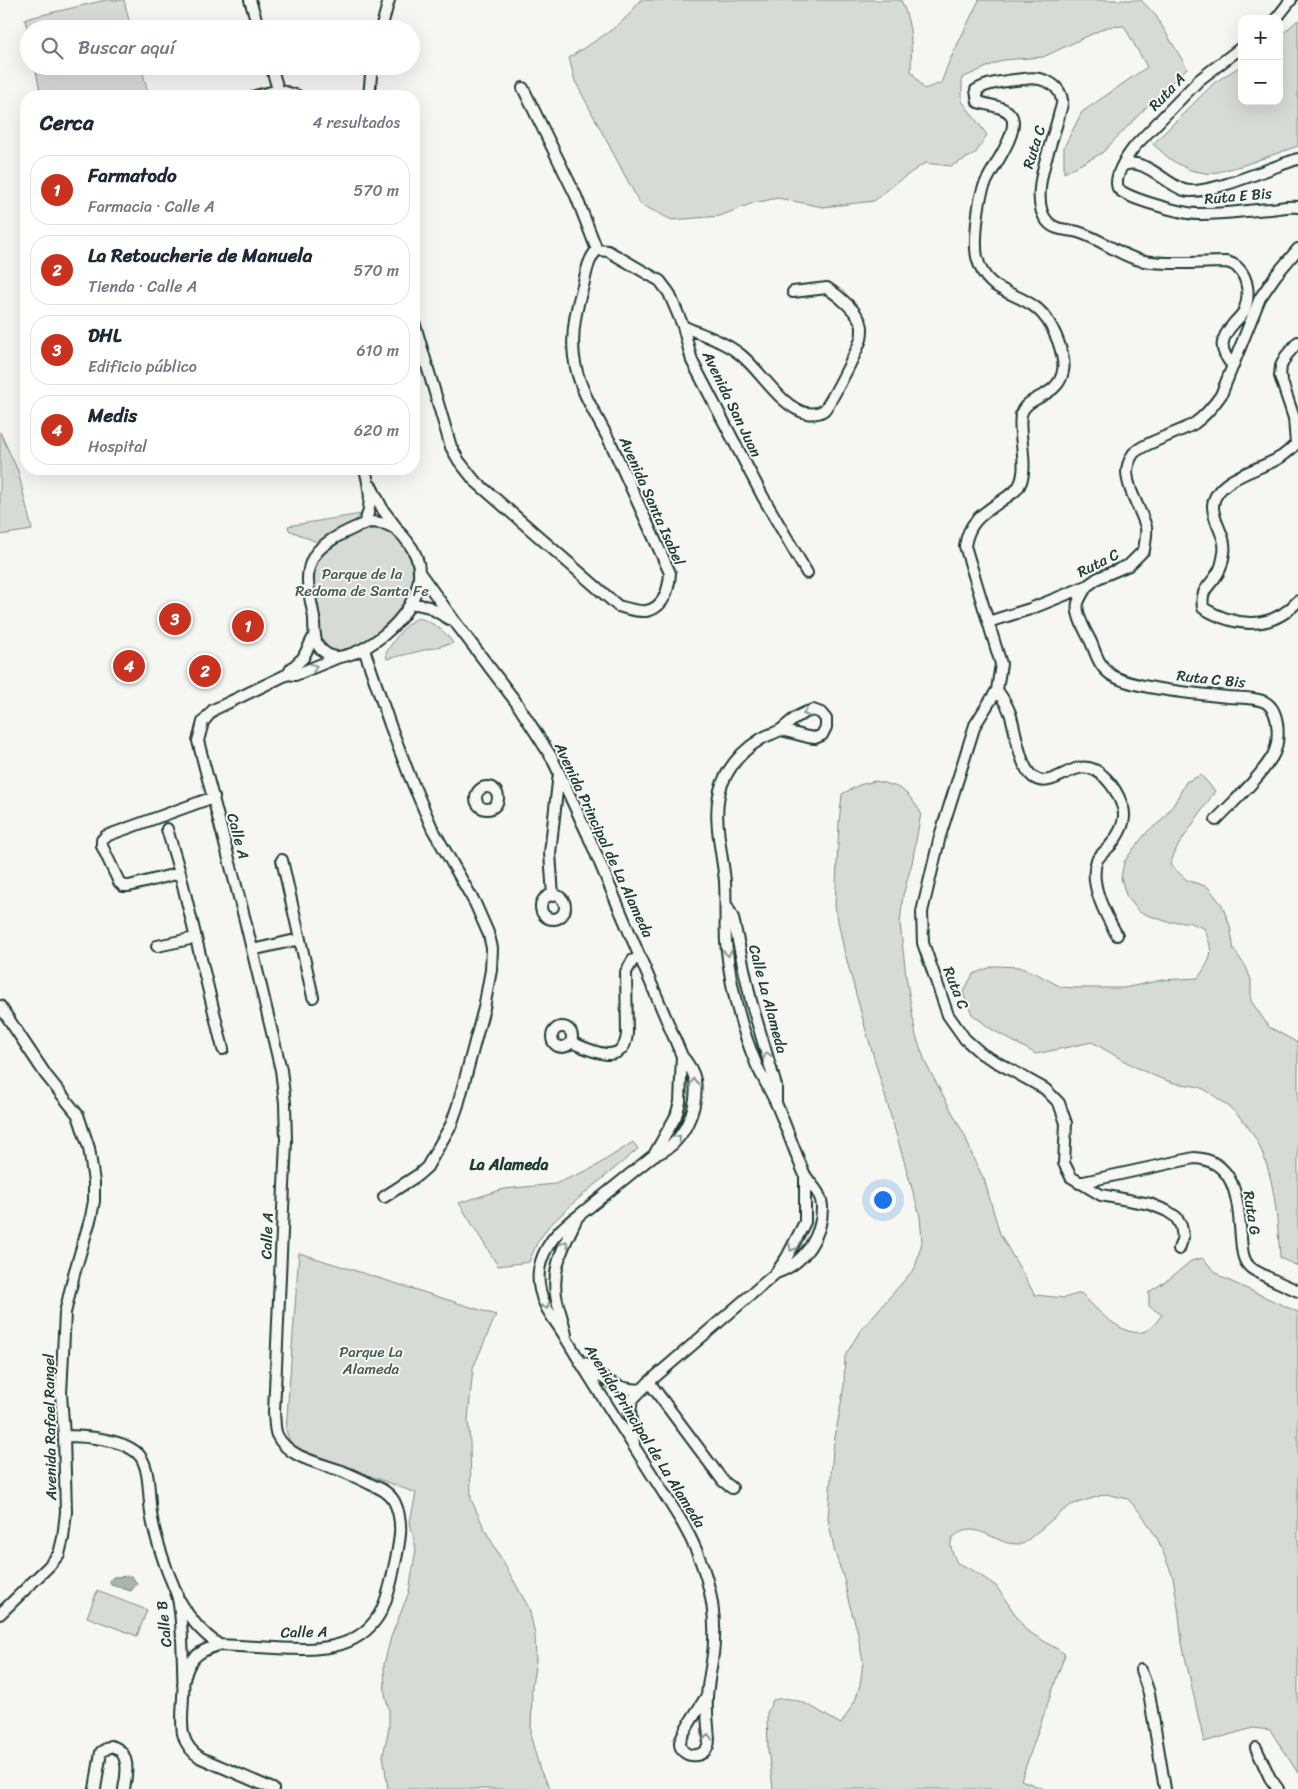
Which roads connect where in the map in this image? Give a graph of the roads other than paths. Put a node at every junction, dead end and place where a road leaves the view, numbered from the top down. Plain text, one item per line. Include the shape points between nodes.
1 (250, 0) edge
2 (389, 0) edge
3 (1292, 0) edge
4 (1279, 15) edge
5 (256, 20) edge
6 (383, 20) edge
7 (1238, 50) edge
8 (274, 75) edge
9 (371, 75) edge
10 (523, 88) dead end
11 (278, 90) edge
12 (370, 90) edge
13 (1298, 159) edge
14 (1122, 166) junction
15 (1298, 207) edge
16 (1298, 249) edge
17 (596, 250) junction
18 (793, 292) dead end
19 (683, 326) junction
20 (420, 342) edge
21 (1298, 342) edge
22 (1233, 366) junction
23 (367, 475) edge
24 (368, 480) junction
25 (364, 524) junction
26 (397, 529) junction
27 (419, 572) junction
28 (807, 573) dead end
29 (1087, 586) junction
30 (1298, 601) edge
31 (412, 603) junction
32 (988, 622) junction
33 (458, 626) junction
34 (315, 634) junction
35 (364, 649) junction
36 (339, 657) junction
37 (288, 674) junction
38 (997, 690) junction
39 (780, 730) dead end
40 (559, 773) junction
41 (214, 796) junction
42 (1216, 820) dead end
43 (167, 829) dead end
44 (282, 860) dead end
45 (180, 873) junction
46 (553, 896) dead end
47 (726, 904) junction
48 (1117, 935) dead end
49 (195, 938) junction
50 (300, 939) junction
51 (157, 946) dead end
52 (252, 950) junction
53 (641, 958) junction
54 (313, 997) dead end
55 (751, 1001) junction
56 (736, 1004) junction
57 (0, 1006) edge
58 (571, 1042) dead end
59 (223, 1049) dead end
60 (682, 1056) junction
61 (680, 1102) junction
62 (776, 1103) junction
63 (691, 1110) junction
64 (654, 1155) junction
65 (806, 1176) junction
66 (1079, 1183) junction
67 (384, 1197) dead end
68 (577, 1217) junction
69 (805, 1222) junction
70 (819, 1228) junction
71 (1179, 1249) dead end
72 (539, 1270) junction
73 (556, 1271) junction
74 (776, 1273) junction
75 (1298, 1291) edge
76 (566, 1338) junction
77 (575, 1353) junction
78 (646, 1386) junction
79 (64, 1436) junction
80 (635, 1447) junction
81 (732, 1488) dead end
82 (178, 1596) junction
83 (0, 1614) edge
84 (219, 1645) junction
85 (1141, 1670) dead end
86 (183, 1685) junction
87 (706, 1697) junction
88 (1256, 1748) dead end
89 (94, 1789) edge
90 (124, 1789) edge
91 (273, 1789) edge
92 (1165, 1789) edge
93 (1278, 1789) edge

1 - 5 street
2 - 6 street
3 - 4 street
7 - 14 street, Ruta A via 1199,80 1134,146
8 - 11 street
9 - 12 street
10 - 17 street via 576,196
13 - 14 street via 1196,191 1183,190 1146,167 1128,163
14 - 15 street, Ruta E Bis via 1117,186 1120,191 1162,207 1197,214
16 - 22 street via 1260,298
17 - 19 street, Avenida San Juan via 608,251 660,281
17 - 20 street, Avenida Santa Isabel via 590,259 577,306 574,357 586,397 670,574 666,597 656,607 640,610 618,606 474,480 451,447
18 - 19 street via 827,288 846,303 862,326 855,352 822,412 801,412 781,398 742,355
19 - 28 street, Avenida San Juan via 692,361
21 - 30 street via 1286,356 1280,376 1294,418 1296,444 1278,459 1225,485 1217,494 1213,505 1223,535 1224,551 1219,571 1202,598 1203,608 1240,623 1264,622 1285,613
22 - 29 street, Ruta C via 1212,408 1180,432 1154,441 1133,454 1127,473 1146,529 1144,550 1129,565
22 - 32 street, Ruta C via 1226,358 1224,336 1244,312 1248,297 1247,284 1237,267 1227,262 1138,260 1078,232 1058,229 1046,221 1040,200 1040,181 1058,123 1062,100 1057,89 1048,80 1032,77 985,85 976,90 978,102 1007,110 1012,117 1013,131 983,189 977,215 977,257 995,287 1035,307 1048,320 1064,368 1060,382 1027,404 1021,415 1023,475 1017,489 977,518 967,533 965,546
23 - 24 street
24 - 25 street via 370,510
24 - 26 street
25 - 26 street via 381,523
25 - 34 street via 327,544 313,558 308,582
26 - 27 street via 412,546
27 - 31 street
27 - 33 street, Avenida Principal de La Alameda
29 - 32 street, Ruta C
29 - 42 street, Ruta C Bis via 1078,604 1080,619 1101,666 1110,674 1137,684 1255,699 1266,702 1274,710 1278,730 1273,755
31 - 33 street, Avenida Principal de La Alameda via 429,607
31 - 35 street via 388,632
32 - 38 street, Ruta C via 1001,664
33 - 40 street, Avenida Principal de La Alameda via 530,722
34 - 36 street via 321,648 329,655
34 - 37 street, Calle A via 303,658
35 - 36 street
35 - 67 street via 410,777 432,828 475,903 492,948 484,1008 451,1125 427,1167
37 -> 36 street, Calle A
37 - 41 street, Calle A via 213,710 203,722 198,741
38 - 48 street via 1010,712 1026,771 1035,778 1048,781 1079,768 1091,768 1110,782 1123,806 1120,832 1098,859 1095,872 1105,915
38 - 66 street, Ruta C via 975,725 940,836 922,912 923,943 948,1015 965,1039 982,1054 1045,1089 1059,1103 1066,1123 1064,1163 1071,1177
39 - 47 street, Calle La Alameda via 762,738 743,753 721,786 717,816
40 - 46 street via 550,853
40 - 53 street, Avenida Principal de La Alameda
41 - 45 street via 102,840 119,882 124,886
41 - 52 street, Calle A
43 - 45 street
44 - 50 street
45 - 49 street
47 - 55 street, Calle La Alameda via 733,918
47 -> 56 street, Calle La Alameda via 726,941
49 - 51 street
49 - 59 street
50 - 52 street
50 - 54 street
52 - 84 street, Calle A via 281,1070 285,1103 275,1393 277,1435 298,1456 344,1472 386,1492 394,1501 400,1536 385,1603 370,1626 353,1638 331,1648 311,1650
53 - 58 street via 633,960 626,972 627,1034 623,1046 603,1055
53 - 60 street, Avenida Principal de La Alameda
55 - 56 street
62 -> 55 street, Calle La Alameda via 776,1086
56 - 62 street, Calle La Alameda via 758,1066
57 - 79 street, Avenida Rafael Rangel via 46,1075 78,1115 92,1165 94,1201 65,1313 61,1394
60 - 61 street, Avenida Principal de La Alameda
63 -> 60 street, Avenida Principal de La Alameda via 695,1080
61 - 63 street
61 - 64 street, Avenida Principal de La Alameda via 676,1116
62 - 65 street, Calle La Alameda
64 -> 63 street, Avenida Principal de La Alameda via 663,1152 682,1134
64 - 68 street, Avenida Principal de La Alameda
65 - 69 street, Calle La Alameda
65 - 70 street, Calle La Alameda via 818,1191 822,1204
66 - 71 street, Ruta C via 1101,1195 1167,1210 1181,1226
66 - 75 street, Ruta G via 1194,1158 1214,1163 1223,1169 1234,1190 1244,1260 1250,1268
68 - 72 street, Avenida Principal de La Alameda via 556,1234 546,1248
73 -> 68 street, Avenida Principal de La Alameda via 561,1251
69 - 70 street
69 -> 74 street, Calle La Alameda
70 - 74 street, Calle La Alameda via 808,1250 787,1269
72 - 73 street
72 -> 76 street, Avenida Principal de La Alameda via 543,1301
73 - 76 street, Avenida Principal de La Alameda via 556,1296
74 - 78 street, Calle La Alameda
76 - 77 street, Avenida Principal de La Alameda
77 - 78 street via 599,1375 620,1388 632,1390
77 - 80 street, Avenida Principal de La Alameda
78 - 80 street, Calle La Alameda via 632,1400 630,1411
78 - 81 street
79 - 82 street, Calle B via 120,1443 140,1457 145,1468 152,1520
79 - 83 street, Avenida Rafael Rangel via 66,1512 58,1554
80 - 87 street, Avenida Principal de La Alameda via 695,1545 711,1594 714,1640
82 - 84 street via 197,1627
82 - 86 street, Calle B
84 - 86 street, Calle A via 207,1648 194,1658
85 - 92 street
86 - 91 street, Calle B via 182,1729 191,1751 212,1764
87 -> 87 street, Avenida Principal de La Alameda via 680,1742 681,1747 692,1755 705,1752 709,1742
88 - 93 street
89 - 90 street via 101,1752 111,1746 125,1758

